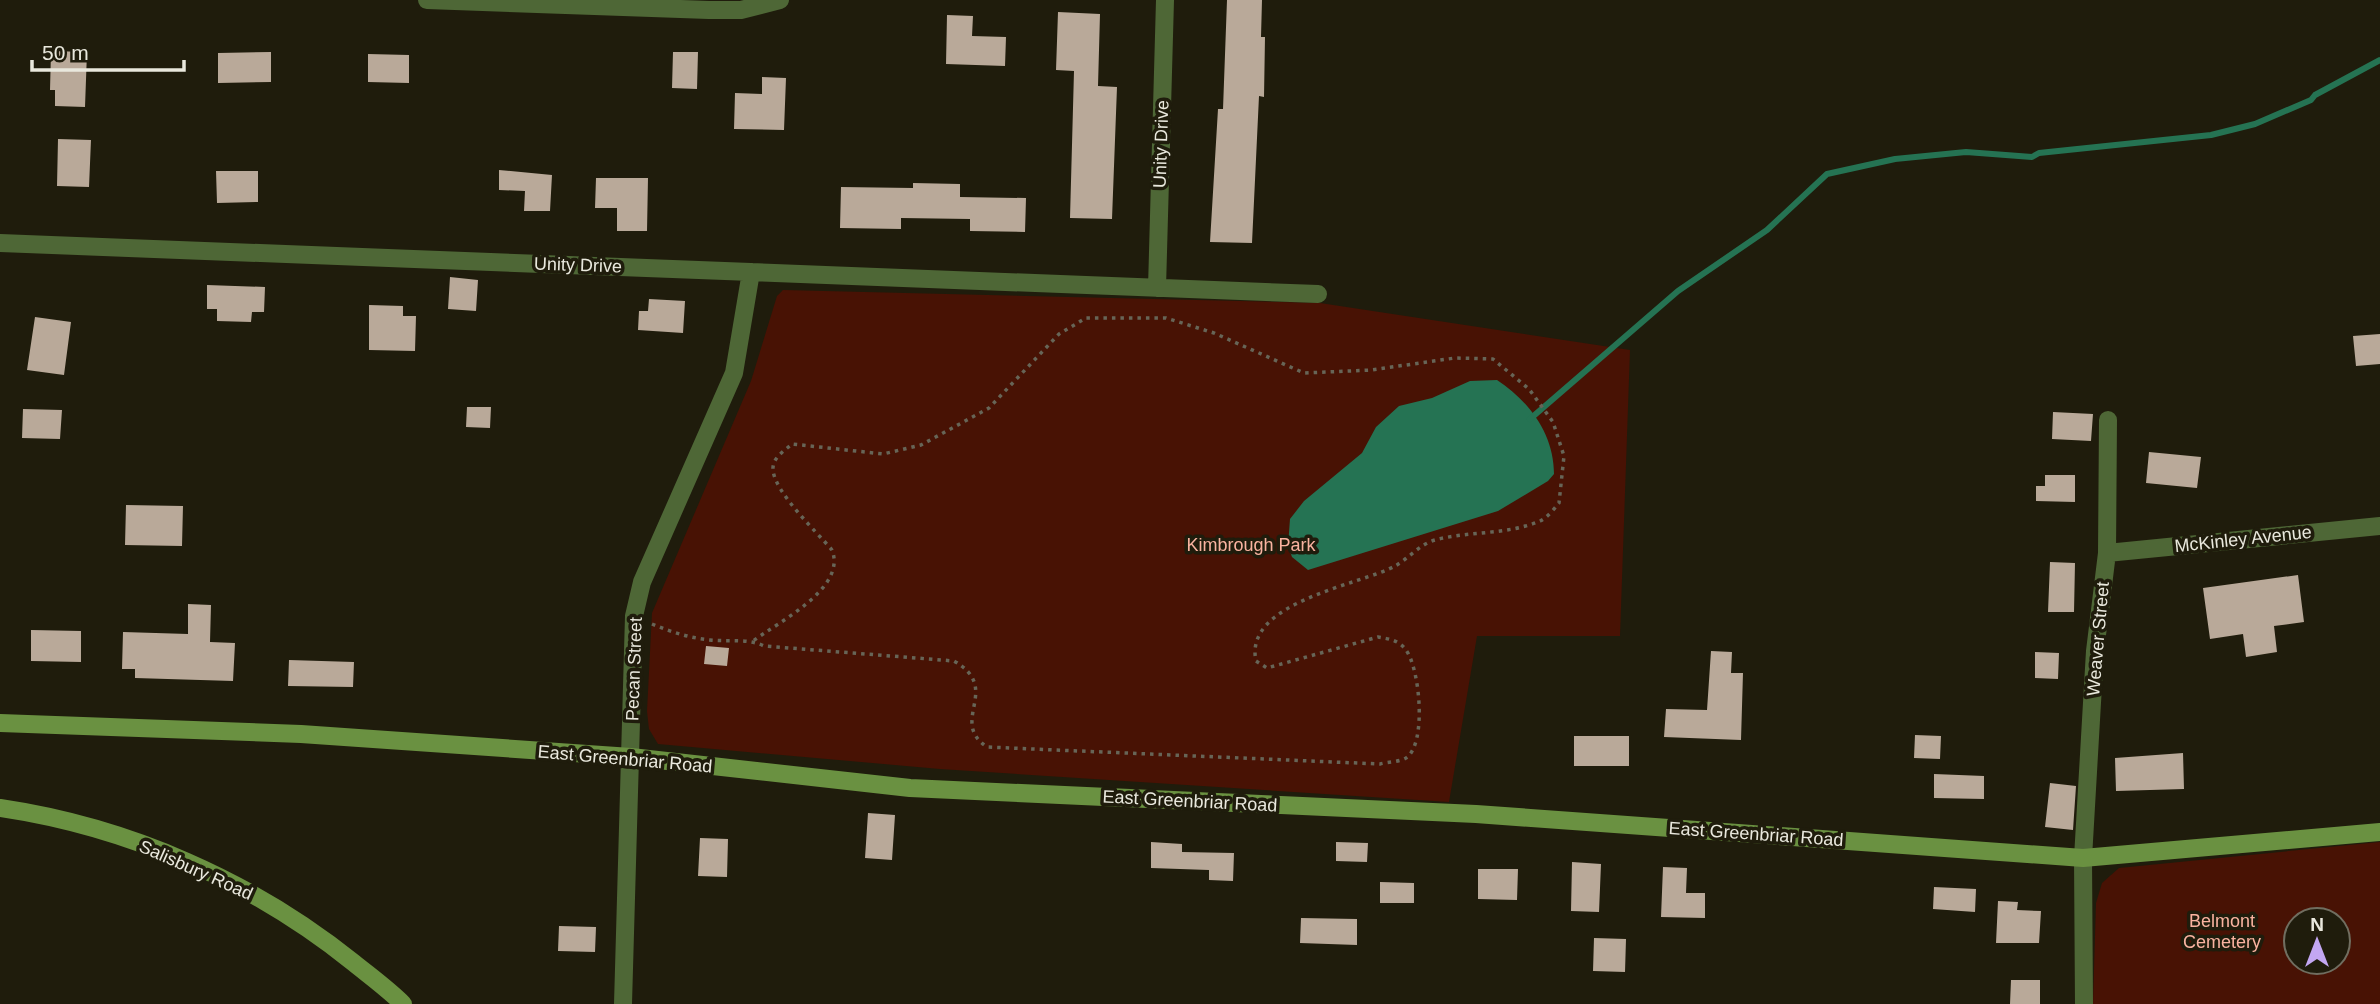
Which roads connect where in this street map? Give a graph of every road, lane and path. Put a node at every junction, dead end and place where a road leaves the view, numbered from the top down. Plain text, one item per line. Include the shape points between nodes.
1 (427, 0) edge
2 (780, 0) edge
3 (1165, 0) edge
4 (0, 243) edge
5 (751, 272) junction
6 (1157, 288) junction
7 (1318, 294) dead end
8 (2108, 420) dead end
9 (2380, 526) edge
10 (2107, 552) junction
11 (634, 616) junction
12 (753, 641) junction
13 (0, 723) edge
14 (631, 757) junction
15 (0, 808) edge
16 (2380, 832) edge
17 (2084, 858) junction
18 (403, 1004) edge
19 (623, 1004) edge
20 (2084, 1004) edge

1 - 2 street via 709,10 741,10
3 - 6 street, Unity Drive
4 - 5 street, Unity Drive
5 - 6 street, Unity Drive
5 - 11 street, Pecan Street via 734,373 642,582
6 - 7 street, Unity Drive
8 - 10 street, Weaver Street
9 - 10 street, McKinley Avenue
10 - 17 street, Weaver Street via 2095,651
11 - 12 path via 677,634
11 - 14 street, Pecan Street
12 - 12 path via 764,646 954,661 970,670 977,685 972,728 987,747 1380,764 1405,759 1415,748 1418,686 1406,650 1395,640 1378,637 1275,669 1256,661 1253,651 1259,636 1307,597 1394,567 1432,541 1542,521 1559,503 1564,456 1553,422 1529,389 1493,359 1455,358 1371,370 1304,373 1214,333 1166,318 1086,318 1059,334 989,408 921,446 883,454 792,444 777,458 773,470 784,494 832,550 836,561 833,576 822,590
13 - 14 street, East Greenbriar Road via 301,734
14 - 17 street, East Greenbriar Road via 910,788 1476,814
14 - 19 street, Pecan Street
15 - 18 street, Salisbury Road via 54,816 155,849 236,883 320,936
16 - 17 street, East Greenbriar Road
17 - 20 street, Weaver Street

